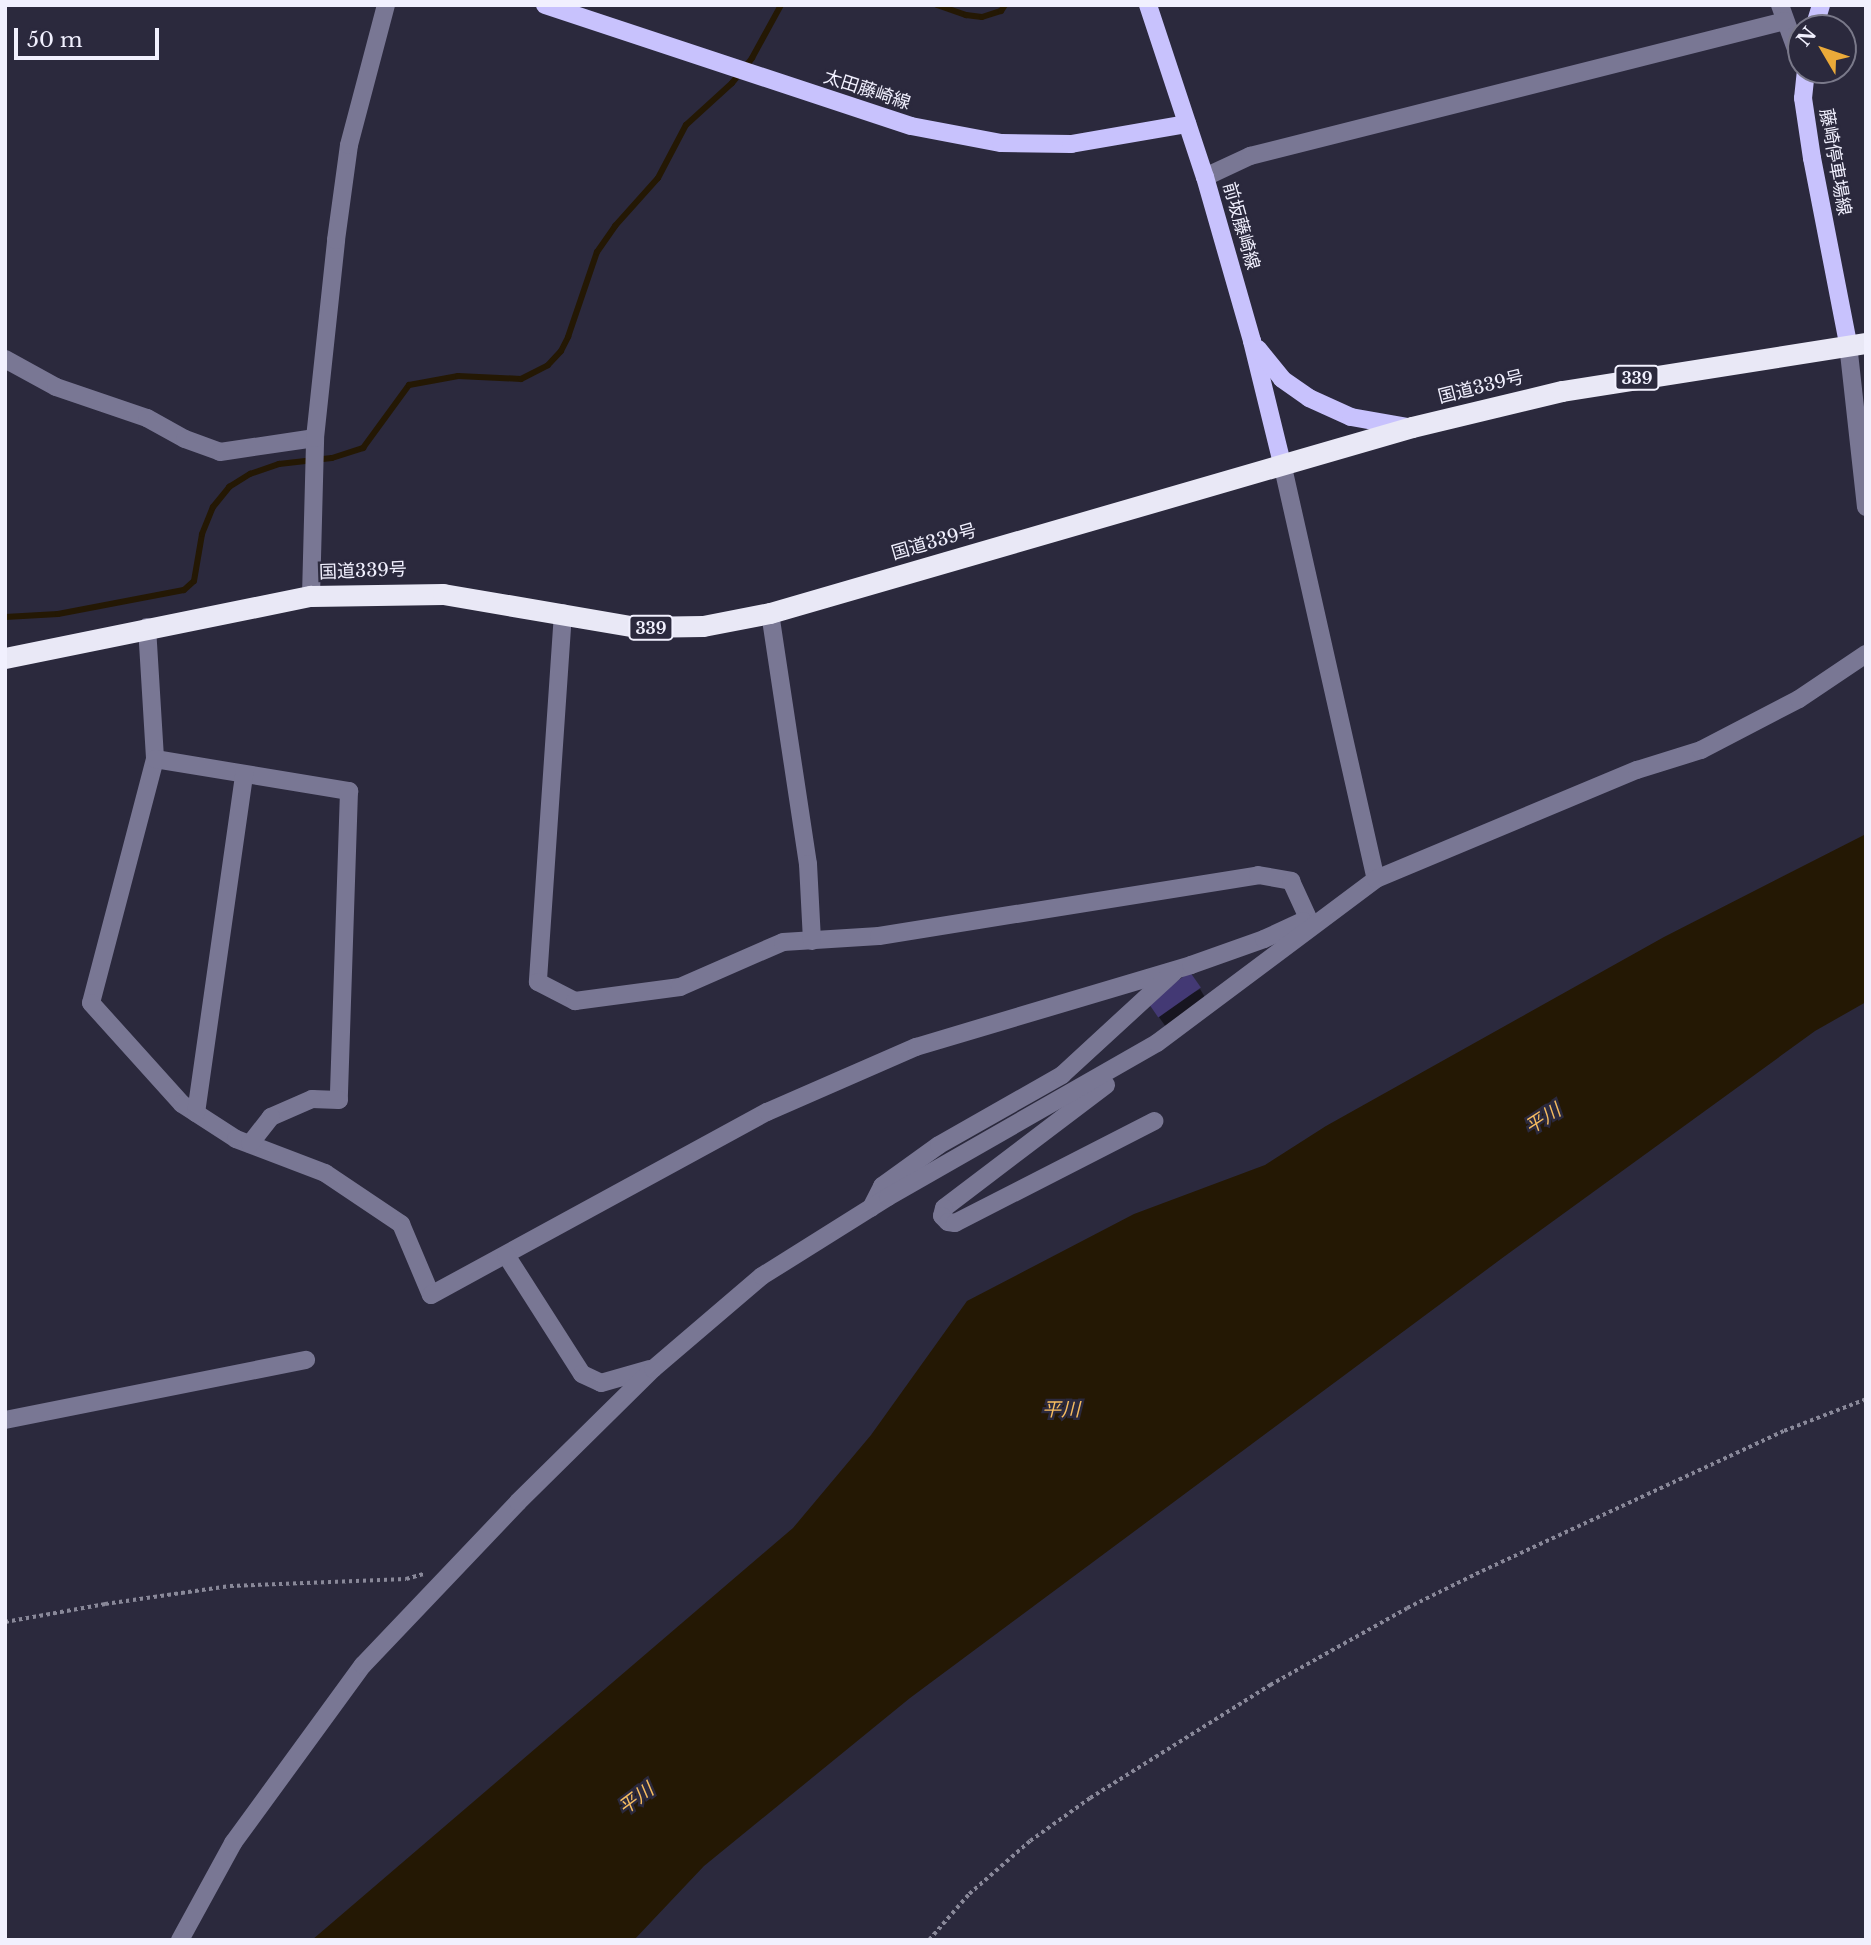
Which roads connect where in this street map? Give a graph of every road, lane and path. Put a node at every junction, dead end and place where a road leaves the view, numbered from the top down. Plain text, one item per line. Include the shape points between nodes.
1 (386, 5) edge
2 (545, 5) edge
3 (1147, 5) edge
4 (1782, 13) edge
5 (1803, 84) edge
6 (1187, 124) junction
7 (1205, 177) junction
8 (1252, 341) junction
9 (1857, 343) edge
10 (5, 359) edge
11 (1412, 427) junction
12 (315, 438) junction
13 (1282, 463) junction
14 (1866, 507) edge
15 (311, 596) junction
16 (563, 613) junction
17 (771, 613) junction
18 (147, 628) junction
19 (1866, 654) edge
20 (5, 658) edge
21 (155, 759) junction
22 (244, 774) junction
23 (1376, 879) junction
24 (1314, 919) junction
25 (812, 941) junction
26 (1178, 968) junction
27 (1157, 1043) junction
28 (196, 1113) junction
29 (1154, 1121) dead end
30 (250, 1144) junction
31 (871, 1208) junction
32 (506, 1255) junction
33 (306, 1360) dead end
34 (653, 1369) junction
35 (1866, 1399) edge
36 (5, 1420) edge
37 (431, 1572) dead end
38 (5, 1622) edge
39 (180, 1940) edge
40 (929, 1940) edge

1 - 12 street via 349,145
2 - 6 main road, 太田藤崎線 via 911,126 1002,143 1071,144
3 - 6 main road, 前坂藤崎線
4 - 7 street via 1250,156
5 - 9 main road, 藤崎停車場線 via 1812,158
6 - 7 main road, 前坂藤崎線
7 - 8 main road, 前坂藤崎線
8 - 11 main road via 1282,379 1309,398 1351,417
8 - 13 main road, 前坂藤崎線
9 - 11 highway, 国道339号 / 339 via 1562,391
9 - 14 street
10 - 12 street via 56,387 147,418 220,452
11 - 13 highway, 国道339号 / 339
12 - 15 street
13 - 17 highway, 国道339号 / 339
13 - 23 street
15 - 16 highway, 国道339号 / 339 via 443,594
15 - 18 highway, 国道339号 / 339
16 - 17 highway, 国道339号 / 339 via 666,628
16 - 25 street via 538,982 575,1001 680,986 783,942
17 - 25 street via 808,864
18 - 20 highway, 国道339号 / 339
18 - 21 street
19 - 23 street via 1799,699 1701,750 1637,769
21 - 22 street
21 - 28 street via 91,1003 182,1104
22 - 28 street
22 - 30 street via 349,791 339,1100 312,1099 271,1117
23 - 24 street
24 - 25 street via 1291,881 1258,875 879,936
24 - 26 street
24 - 27 street
26 - 31 street via 1062,1075 939,1145 882,1186
26 - 32 street via 916,1047 767,1112
27 - 29 street via 944,1208 942,1216 955,1223
27 - 31 street
28 - 30 street
30 - 32 street via 325,1173 401,1224 431,1295
31 - 34 street via 762,1276
32 - 34 street via 582,1374 601,1383
33 - 36 street
34 - 39 street via 363,1665 233,1843
35 - 40 path via 1759,1442 1482,1571 1270,1685 1030,1841 969,1894
37 - 38 path via 406,1579 230,1586

